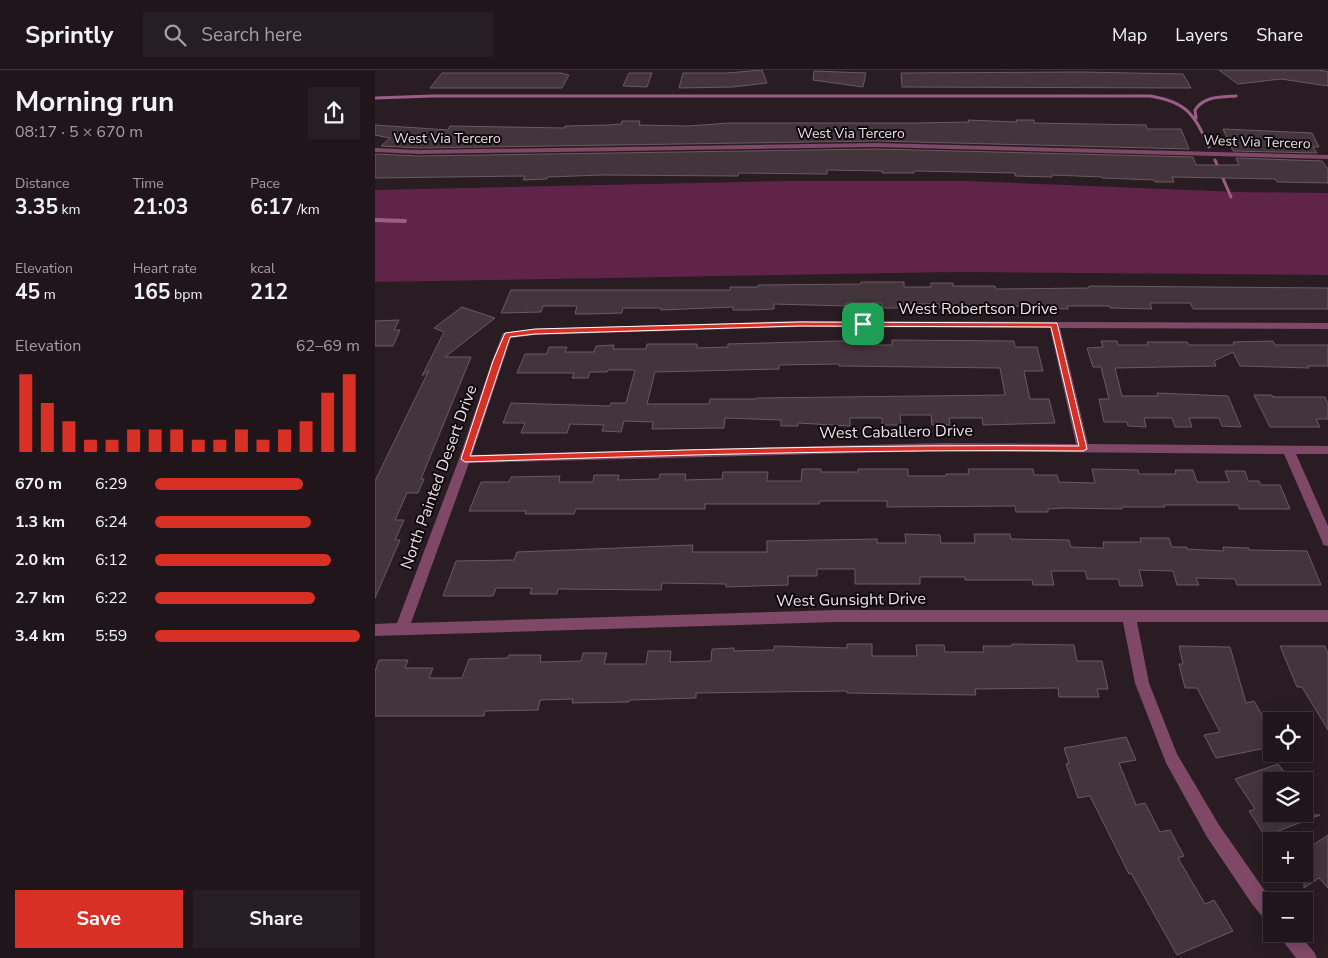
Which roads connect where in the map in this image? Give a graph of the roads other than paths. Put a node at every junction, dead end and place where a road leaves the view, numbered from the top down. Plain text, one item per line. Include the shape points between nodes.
1 (375, 150) edge
2 (1328, 157) edge
3 (1054, 325) junction
4 (1328, 326) edge
5 (507, 335) joint
6 (1083, 449) junction
7 (1328, 450) edge
8 (1289, 451) junction
9 (465, 459) junction
10 (1328, 541) edge
11 (1129, 616) junction
12 (1328, 616) edge
13 (375, 630) edge
14 (402, 630) junction
15 (1263, 905) edge
16 (1295, 942) edge
17 (1308, 958) edge

1 - 2 street, West Via Tercero via 876,145
3 - 4 street, West Robertson Drive
3 - 5 street, West Robertson Drive via 799,324
3 - 6 street
5 - 9 street, North Painted Desert Drive
6 - 8 street, West Caballero Drive
6 - 9 street, West Caballero Drive via 943,447
7 - 8 street, West Caballero Drive
8 - 10 street
9 - 14 street, North Painted Desert Drive
11 - 12 street, West Gunsight Drive
11 - 14 street, West Gunsight Drive via 836,616
11 - 15 street via 1142,683 1171,758 1213,831
13 - 14 street, West Gunsight Drive
16 - 17 street

